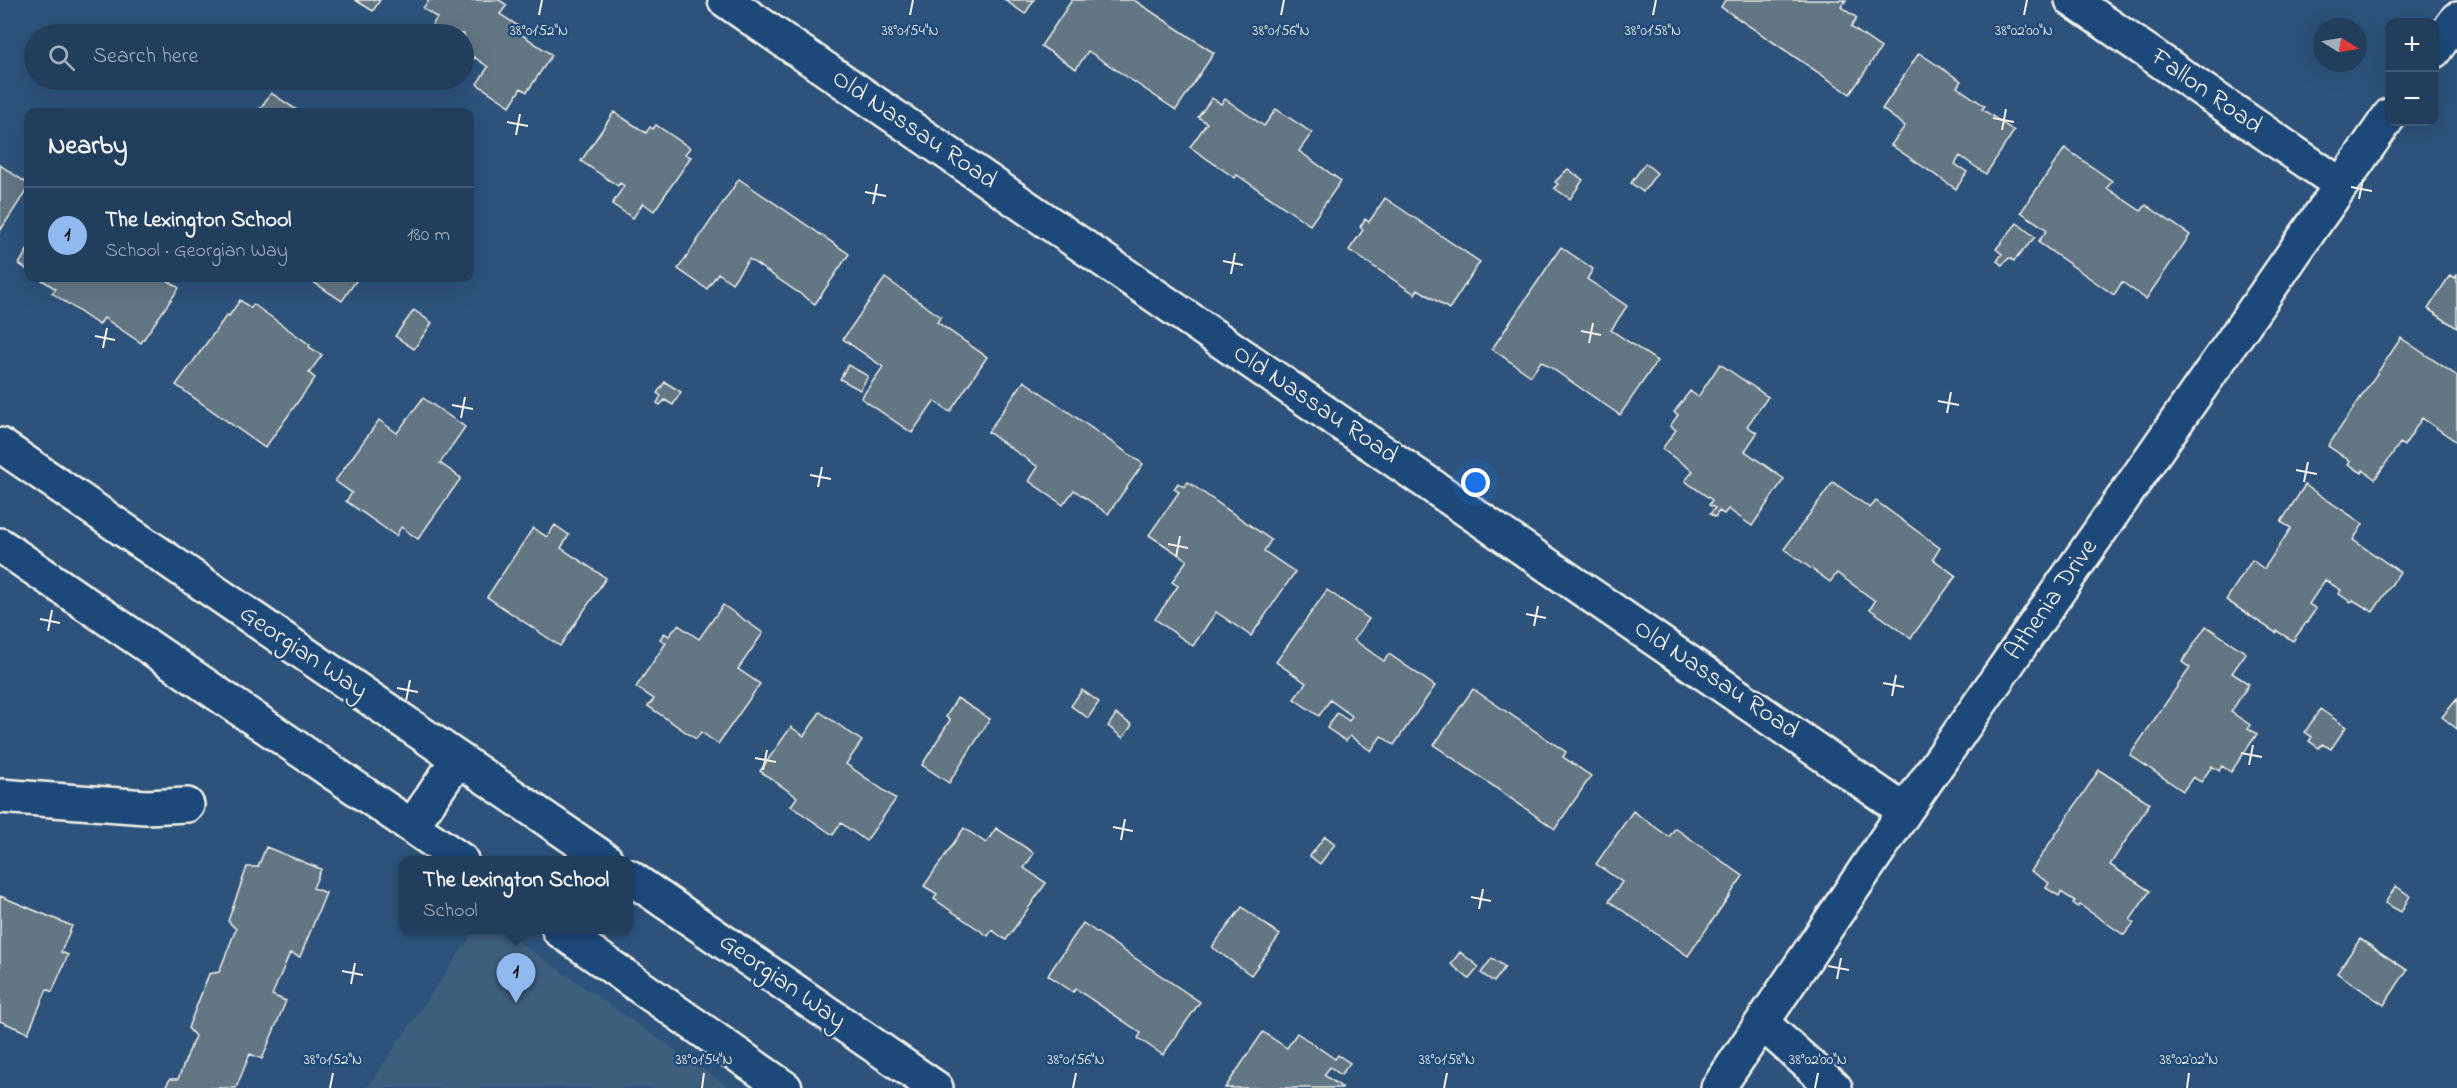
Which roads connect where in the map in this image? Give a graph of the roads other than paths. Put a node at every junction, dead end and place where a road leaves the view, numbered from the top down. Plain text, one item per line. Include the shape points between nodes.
1 (725, 0) edge
2 (2072, 0) edge
3 (2457, 19) edge
4 (2439, 44) edge
5 (2385, 122) edge
6 (2341, 185) junction
7 (0, 446) edge
8 (0, 545) edge
9 (458, 759) junction
10 (0, 796) edge
11 (187, 805) dead end
12 (1905, 811) junction
13 (412, 826) junction
14 (453, 856) edge
15 (599, 856) edge
16 (633, 879) edge
17 (565, 934) edge
18 (1762, 1023) junction
19 (784, 1088) edge
20 (936, 1088) edge
21 (1718, 1088) edge
22 (1835, 1088) edge

1 - 12 street, Old Nassau Road
2 - 6 street, Fallon Road
3 - 4 street
5 - 6 street, Athenia Drive
6 - 12 street, Athenia Drive
7 - 9 street, Georgian Way
8 - 13 street
9 - 13 street
9 - 15 street, Georgian Way
10 - 11 street via 146,807
12 - 18 street, Athenia Drive
13 - 14 street
16 - 20 street, Georgian Way
17 - 19 street
18 - 21 street, Athenia Drive
18 - 22 street

